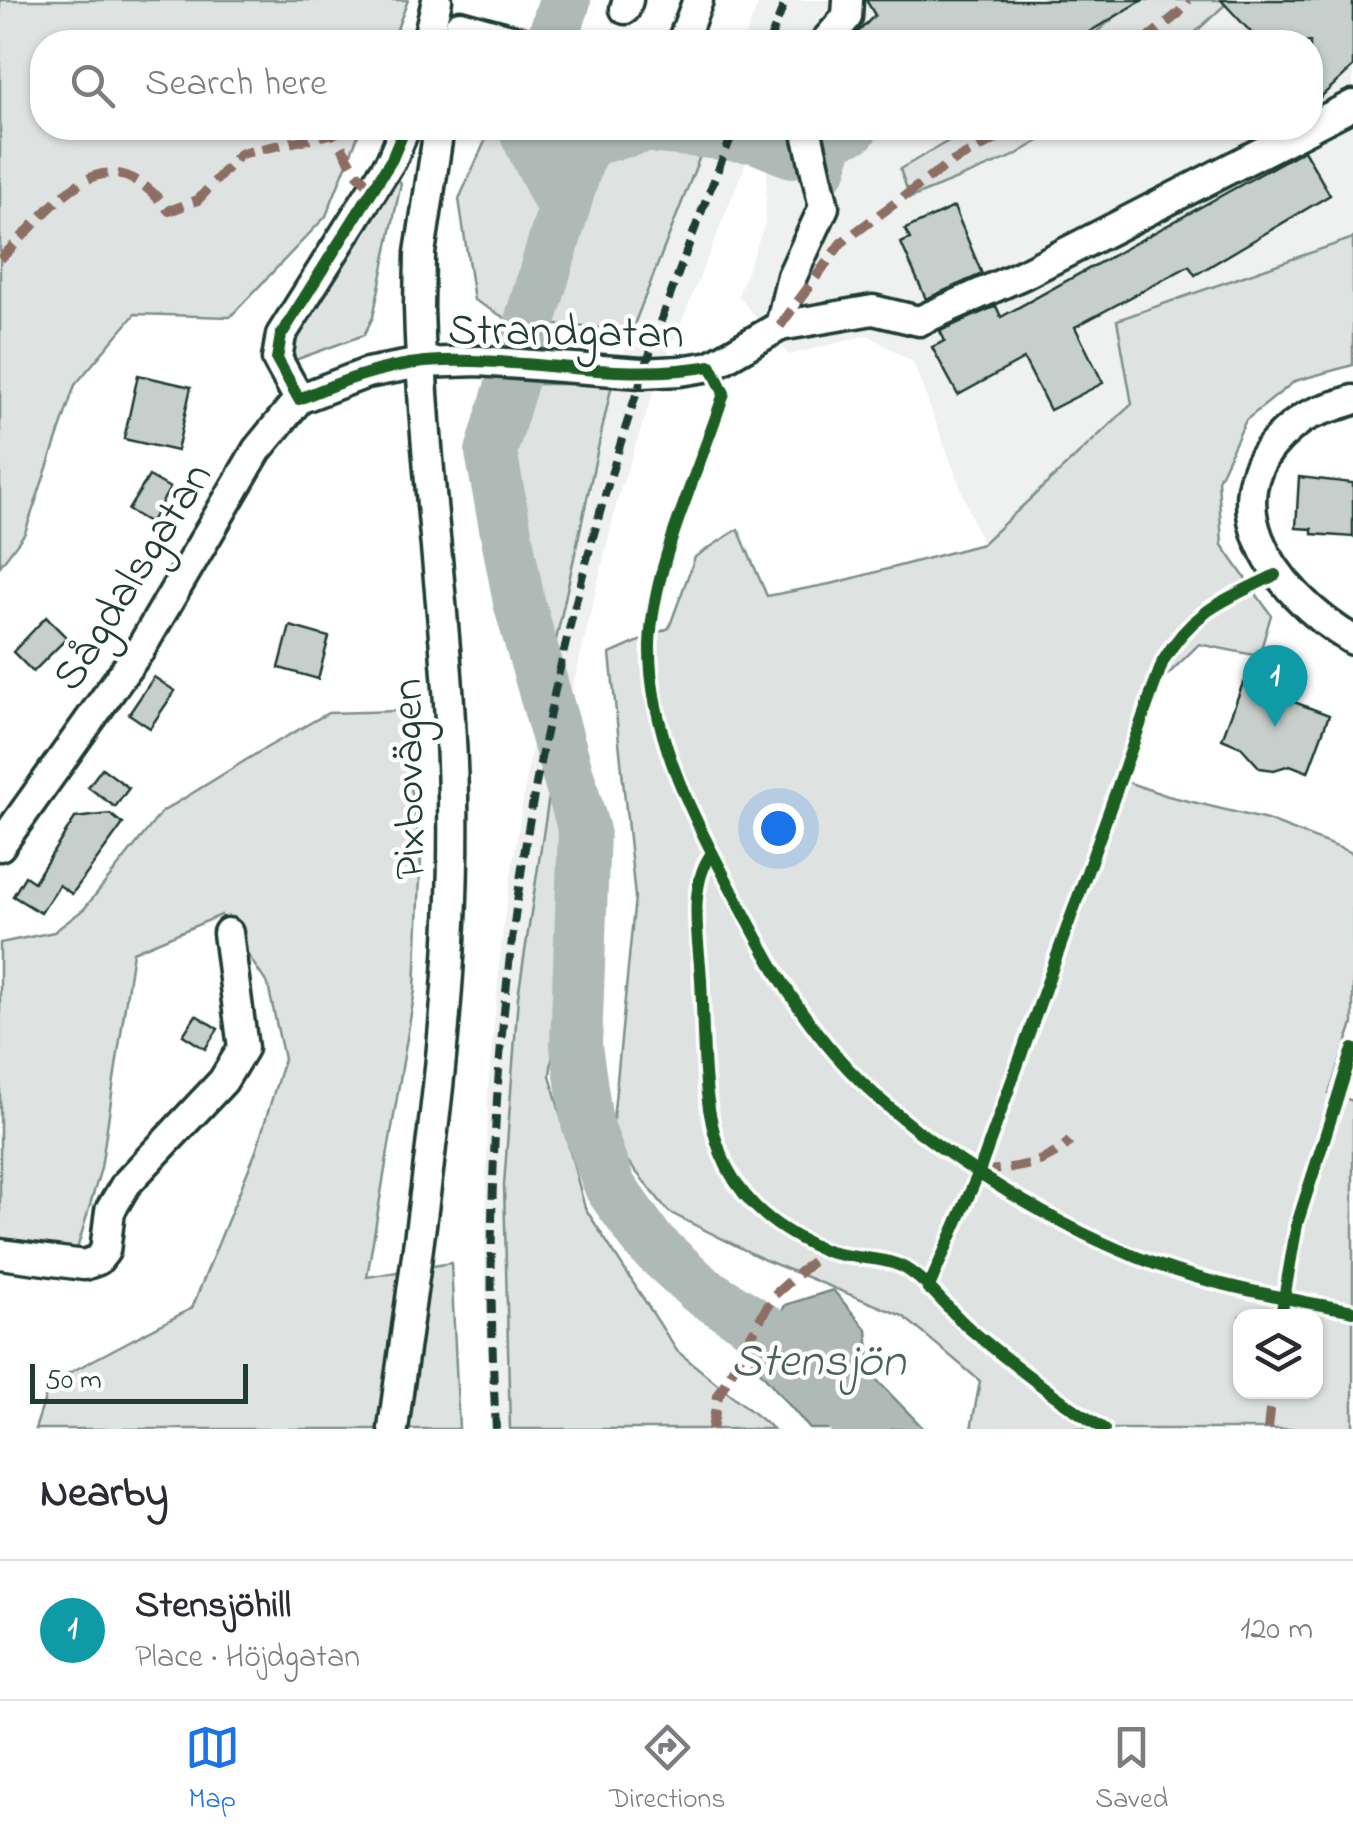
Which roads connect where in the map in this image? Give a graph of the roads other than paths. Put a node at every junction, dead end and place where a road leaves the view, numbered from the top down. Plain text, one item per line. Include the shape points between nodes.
1 (437, 0) edge
2 (698, 0) edge
3 (848, 0) edge
4 (429, 30) edge
5 (687, 30) edge
6 (836, 30) edge
7 (1353, 105) edge
8 (1323, 120) edge
9 (399, 140) edge
10 (438, 140) edge
11 (809, 140) edge
12 (1285, 140) edge
13 (780, 326) junction
14 (420, 362) junction
15 (299, 399) junction
16 (1353, 400) edge
17 (1353, 640) edge
18 (0, 846) edge
19 (228, 932) dead end
20 (0, 1254) edge
21 (393, 1429) edge

1 - 4 street
2 - 5 street
3 - 6 street via 847,17
7 - 8 street, Strandgatan
9 - 15 street via 281,335 277,359
10 - 14 street, Pixbovägen via 420,253
11 - 13 street via 824,207 792,276
12 - 13 street, Strandgatan via 919,321 874,310
13 - 14 street, Strandgatan via 711,366 641,373
14 - 15 street, Sågdalsgatan
14 - 21 street, Pixbovägen via 446,654 453,866 438,1061
15 - 18 street, Sågdalsgatan via 257,450 141,648
16 - 17 street via 1303,418 1256,474 1251,498 1253,522 1275,575 1292,596
19 - 20 street via 243,1048 223,1080 126,1184 110,1211 105,1252 84,1265

